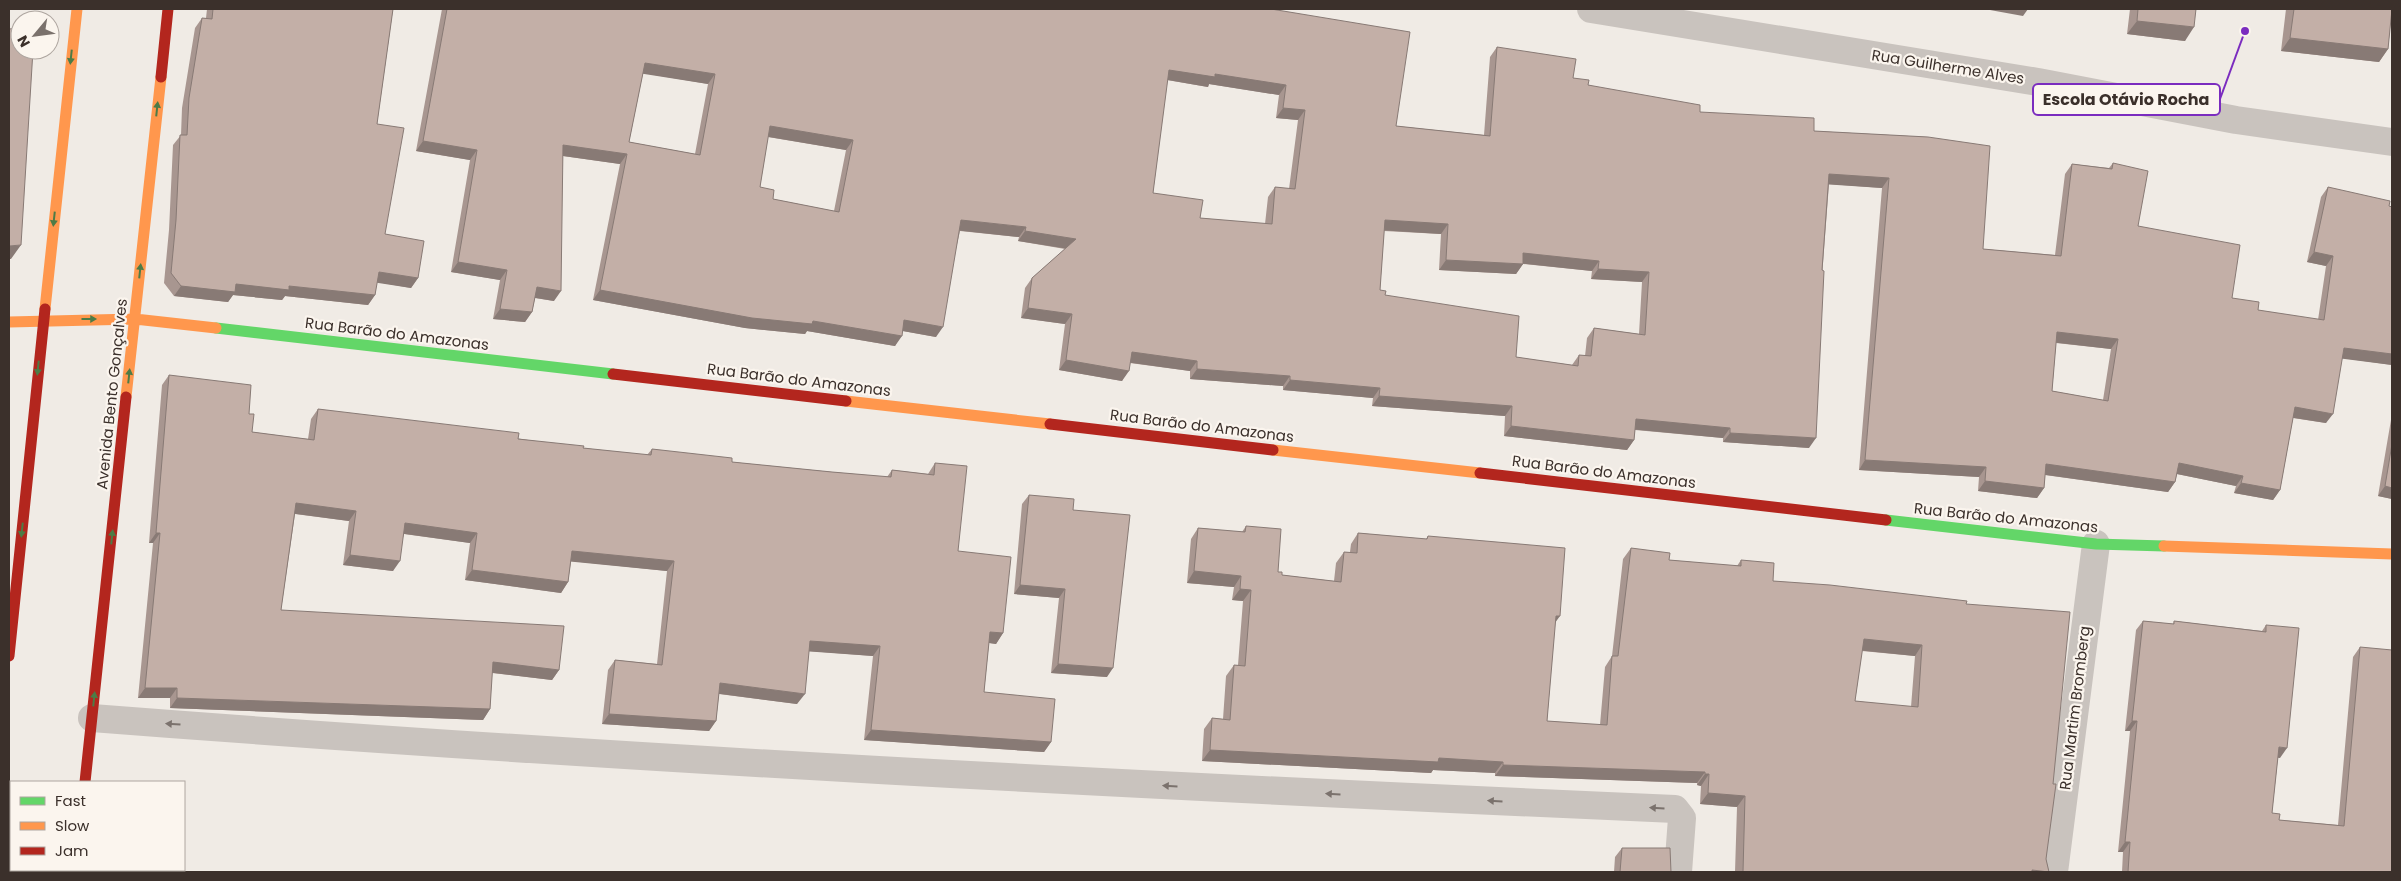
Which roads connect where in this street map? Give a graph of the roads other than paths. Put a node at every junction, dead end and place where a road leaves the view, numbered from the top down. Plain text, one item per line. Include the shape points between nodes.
1 (77, 9) edge
2 (168, 9) edge
3 (1591, 9) edge
4 (2392, 142) edge
5 (135, 319) junction
6 (43, 320) junction
7 (9, 322) edge
8 (2096, 544) junction
9 (2392, 554) edge
10 (9, 656) edge
11 (92, 718) junction
12 (85, 781) edge
13 (1678, 872) edge
14 (2054, 872) edge

1 -> 6 street
5 -> 2 street, Avenida Bento Gonçalves
3 - 4 street, Rua Guilherme Alves via 2038,82 2236,120
6 -> 5 street, Rua Barão do Amazonas
5 - 8 street, Rua Barão do Amazonas
11 -> 5 street, Avenida Bento Gonçalves
6 - 7 street, Rua Barão do Amazonas
6 -> 10 street
8 - 9 street, Rua Barão do Amazonas
8 - 14 street, Rua Martim Bromberg
11 - 12 street, Avenida Bento Gonçalves
13 -> 11 street via 1682,818 1675,809 908,772

